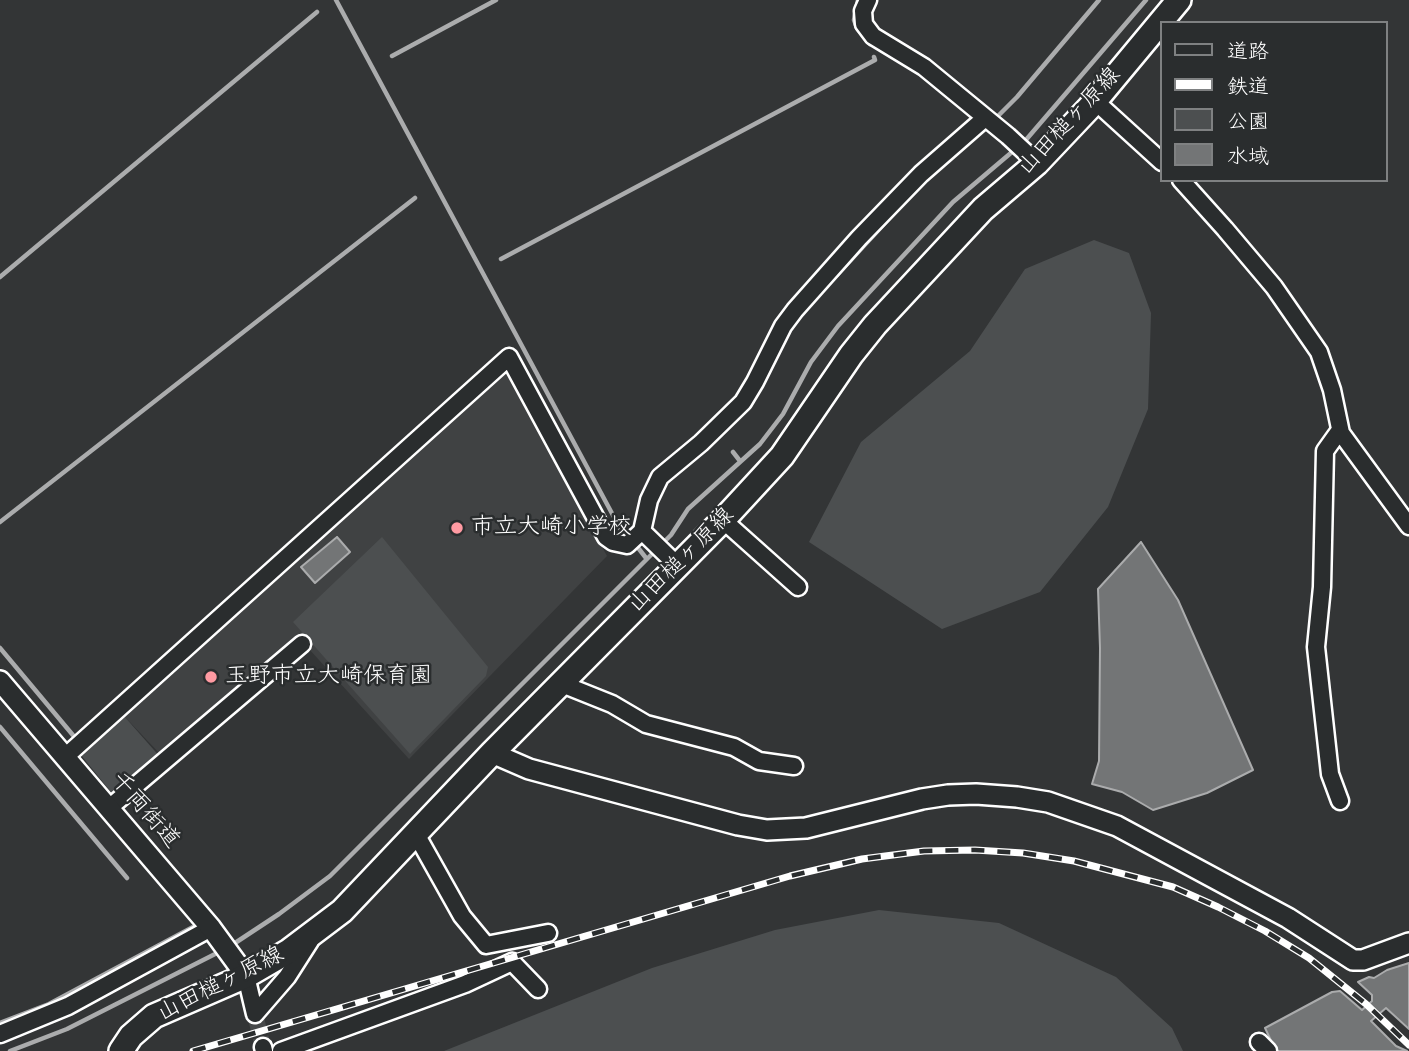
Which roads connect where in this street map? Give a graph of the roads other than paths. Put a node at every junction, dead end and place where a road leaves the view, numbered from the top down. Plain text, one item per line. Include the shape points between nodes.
1 (868, 0) edge
2 (1179, 0) edge
3 (1162, 21) edge
4 (1160, 23) edge
5 (1095, 101) junction
6 (985, 118) junction
7 (1034, 160) junction
8 (1160, 160) edge
9 (1183, 182) edge
10 (1340, 430) junction
11 (723, 520) junction
12 (1409, 526) edge
13 (645, 534) junction
14 (677, 565) junction
15 (798, 587) dead end
16 (302, 644) dead end
17 (0, 681) edge
18 (562, 684) junction
19 (492, 753) junction
20 (65, 757) junction
21 (794, 766) dead end
22 (1340, 801) dead end
23 (109, 808) junction
24 (415, 834) junction
25 (318, 929) junction
26 (213, 931) junction
27 (548, 933) dead end
28 (1409, 943) edge
29 (241, 968) junction
30 (538, 989) dead end
31 (0, 1034) edge
32 (121, 1051) edge
33 (281, 1051) edge

1 - 6 street via 864,24 873,36 924,67
2 - 3 main road, 山田槌ヶ原線
4 - 5 main road, 山田槌ヶ原線
5 - 7 main road, 山田槌ヶ原線
5 - 8 street
6 - 7 street
6 - 13 street via 921,174 795,310 743,402 660,477 649,500
7 - 11 main road, 山田槌ヶ原線 via 875,324 782,456
9 - 10 street via 1274,288 1319,352
10 - 12 street
10 - 22 street via 1325,451 1316,648 1330,774
11 - 14 main road, 山田槌ヶ原線
11 - 15 street
13 - 14 street
13 - 20 street via 627,545 606,537 509,357
14 - 18 main road, 山田槌ヶ原線
16 - 23 street
17 - 20 street, 千両街道
18 - 19 main road, 山田槌ヶ原線
18 - 21 street via 646,724 734,747 760,761
19 - 24 main road, 山田槌ヶ原線
19 - 28 street via 529,769 768,830 806,828 948,795 1048,802 1117,826 1289,918 1353,960
20 - 23 street, 千両街道
23 - 26 street, 千両街道
24 - 25 main road, 山田槌ヶ原線 via 342,911
24 - 27 street via 462,916 486,945
25 - 29 main road, 山田槌ヶ原線 via 289,951
25 - 29 street via 287,977 255,1014
26 - 29 street, 千両街道
26 - 31 street via 68,1006
29 - 32 main road, 山田槌ヶ原線 via 154,1016
30 - 33 street via 512,962 465,984

